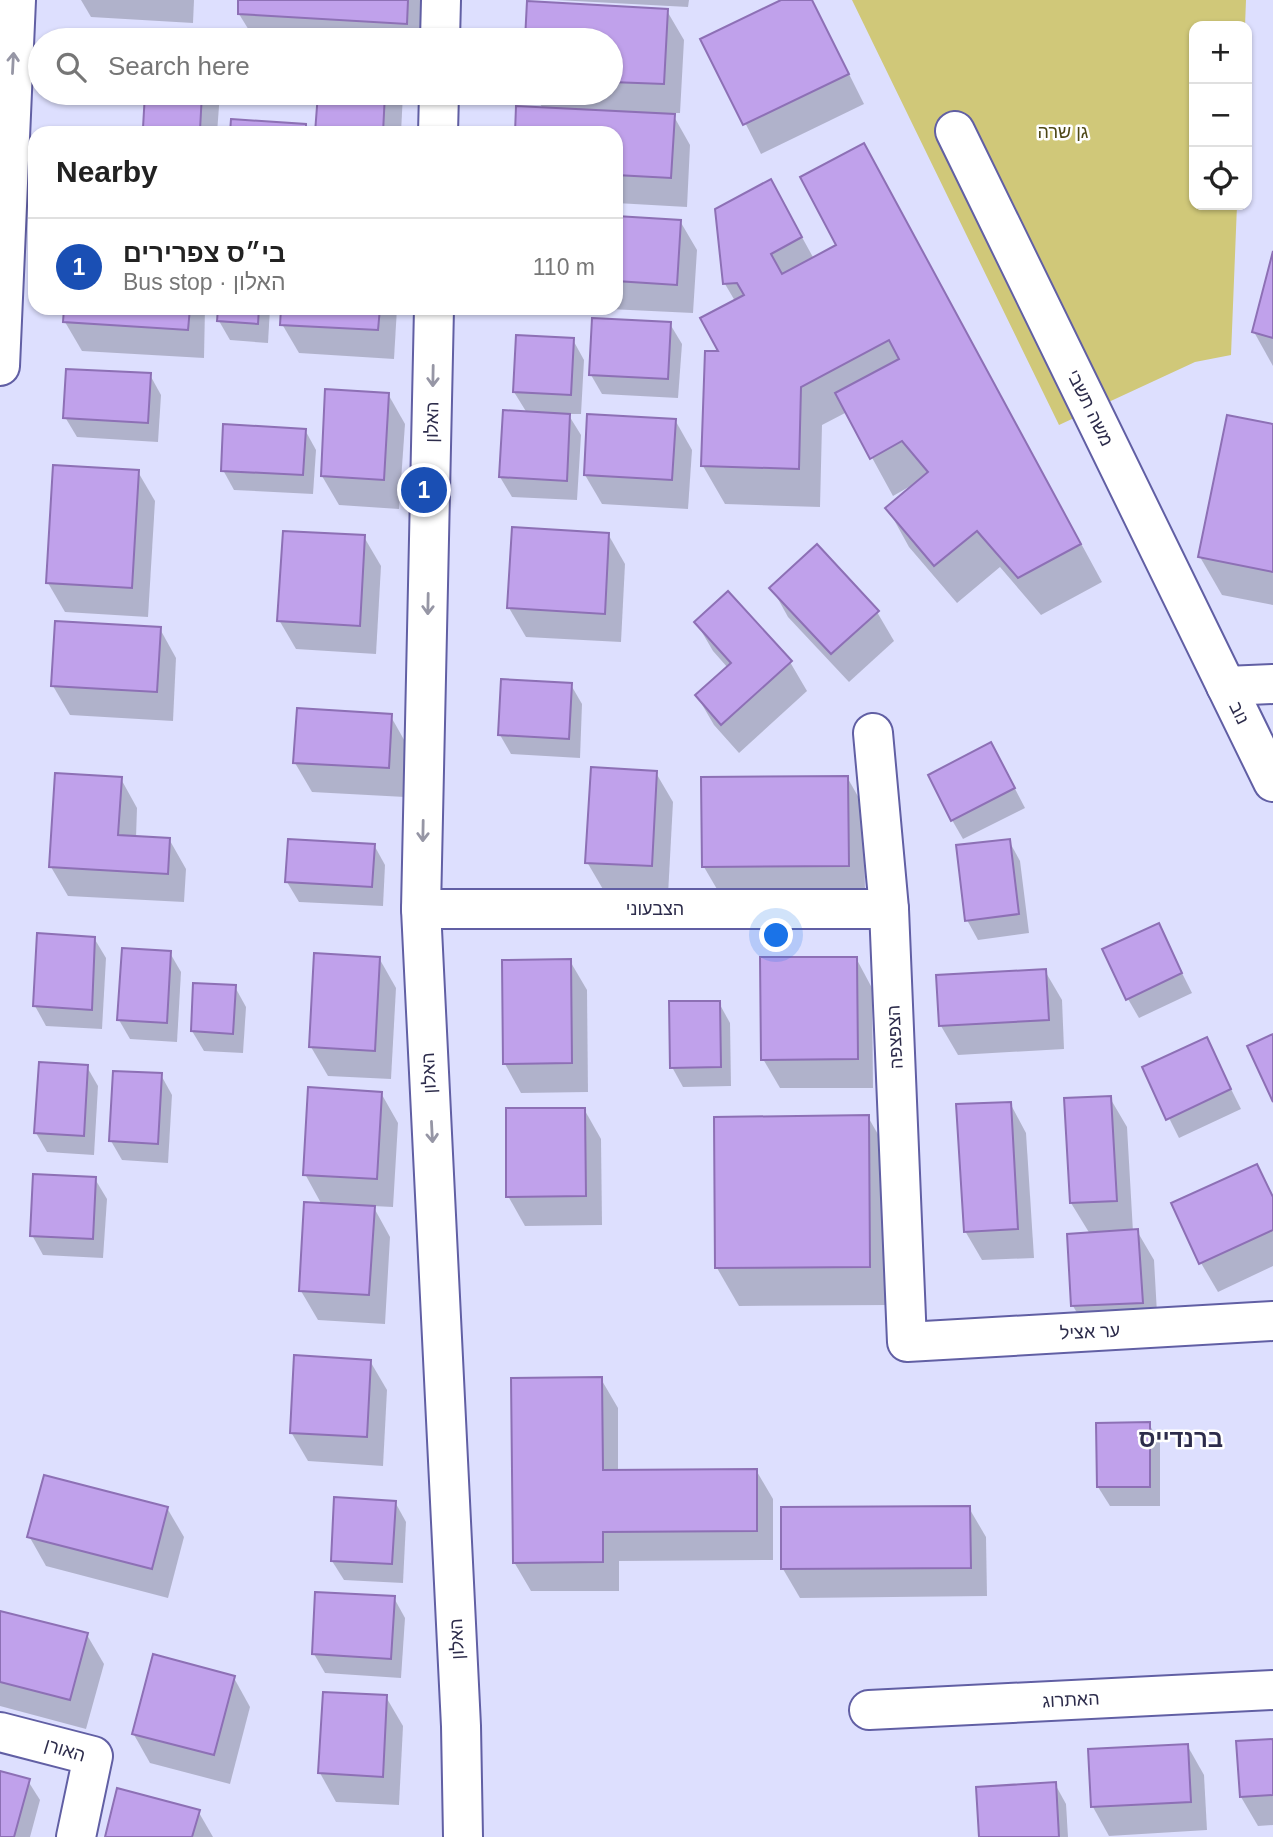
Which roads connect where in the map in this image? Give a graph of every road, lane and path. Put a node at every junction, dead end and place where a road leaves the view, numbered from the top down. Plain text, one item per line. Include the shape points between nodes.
1 (16, 0) edge
2 (441, 0) edge
3 (440, 28) edge
4 (439, 105) edge
5 (438, 126) edge
6 (955, 131) dead end
7 (434, 315) edge
8 (1, 327) edge
9 (0, 366) edge
10 (1273, 684) edge
11 (1226, 686) junction
12 (873, 733) dead end
13 (1273, 782) edge
14 (421, 908) junction
15 (889, 909) junction
16 (1273, 1321) edge
17 (907, 1342) joint
18 (1273, 1690) edge
19 (869, 1710) dead end
20 (0, 1732) edge
21 (76, 1837) edge
22 (463, 1837) edge

8 -> 1 street
2 - 3 street
4 - 5 street
6 - 11 street, משה תשבי
7 -> 14 street, האלון
8 - 9 street
10 - 11 street, נוב
11 - 13 street, נוב
12 - 15 street, הצפצפה
14 - 15 street, הצבעוני
14 -> 22 street, האלון
15 - 17 street, הצפצפה
16 - 17 street, ער אציל
18 - 19 street, האתרוג
20 - 21 street, האורן via 93,1756

